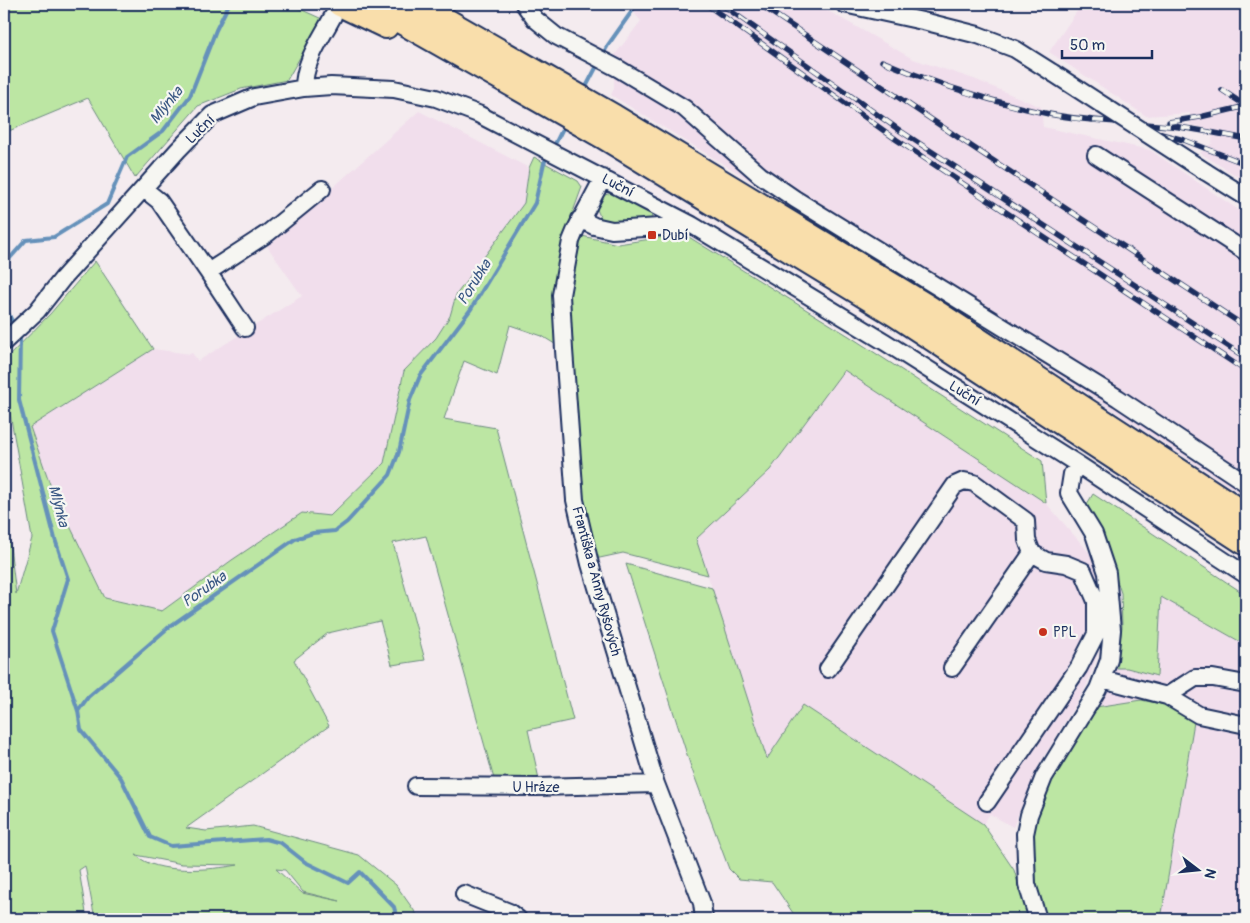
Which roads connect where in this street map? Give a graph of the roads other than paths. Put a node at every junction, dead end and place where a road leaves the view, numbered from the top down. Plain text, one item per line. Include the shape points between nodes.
1 (371, 4) edge
2 (417, 4) edge
3 (441, 4) edge
4 (524, 4) edge
5 (844, 4) edge
6 (896, 9) edge
7 (337, 10) edge
8 (304, 88) junction
9 (541, 88) junction
10 (608, 126) junction
11 (1096, 155) dead end
12 (603, 178) junction
13 (144, 189) junction
14 (322, 189) dead end
15 (1246, 197) edge
16 (580, 220) junction
17 (692, 225) junction
18 (1246, 252) edge
19 (208, 272) junction
20 (245, 328) dead end
21 (4, 342) edge
22 (1079, 465) junction
23 (1246, 483) edge
24 (1246, 515) edge
25 (1246, 543) edge
26 (1032, 553) junction
27 (1246, 575) edge
28 (952, 668) dead end
29 (828, 669) dead end
30 (1102, 679) junction
31 (1246, 684) edge
32 (1167, 696) junction
33 (1246, 725) edge
34 (656, 784) junction
35 (416, 786) dead end
36 (987, 802) dead end
37 (464, 894) dead end
38 (518, 919) edge
39 (704, 919) edge
40 (1038, 919) edge

1 - 9 highway
2 - 9 highway
3 - 9 highway via 472,23
4 - 23 street via 535,19 556,36 684,108 760,175 795,199 1118,398
5 - 6 street
6 - 15 street, bridge via 1015,49
7 - 8 street via 308,62
7 - 9 highway via 379,22 490,84
8 - 12 street, Luční via 394,88 436,98 478,114
8 - 13 street, Luční via 254,97 212,115
9 - 10 highway
10 - 24 highway via 929,308
10 - 25 highway
11 - 18 street
12 - 16 street, Františka a Anny Ryšových
12 - 17 street, Luční
13 - 19 street via 159,201
13 - 21 street, Luční via 37,311
14 - 19 street via 268,233
16 - 17 street via 612,230
16 - 34 street, Františka a Anny Ryšových via 571,241 562,295 575,500 590,564
17 - 22 street, Luční
19 - 20 street
22 - 27 street, Luční
22 - 30 street via 1072,474 1069,493 1094,534 1107,573 1112,630 1109,660
26 - 28 street
26 - 29 street via 1027,540 1026,521 974,484 964,481 955,485
26 - 36 street via 1046,561 1083,571 1096,601 1096,634 1079,667
30 - 32 street
30 - 40 street via 1044,777 1029,815 1025,834 1027,884
31 - 32 street via 1195,678
32 - 33 street via 1199,715
34 - 35 street, U Hráze
34 - 39 street, Františka a Anny Ryšových via 702,903
37 - 38 street

